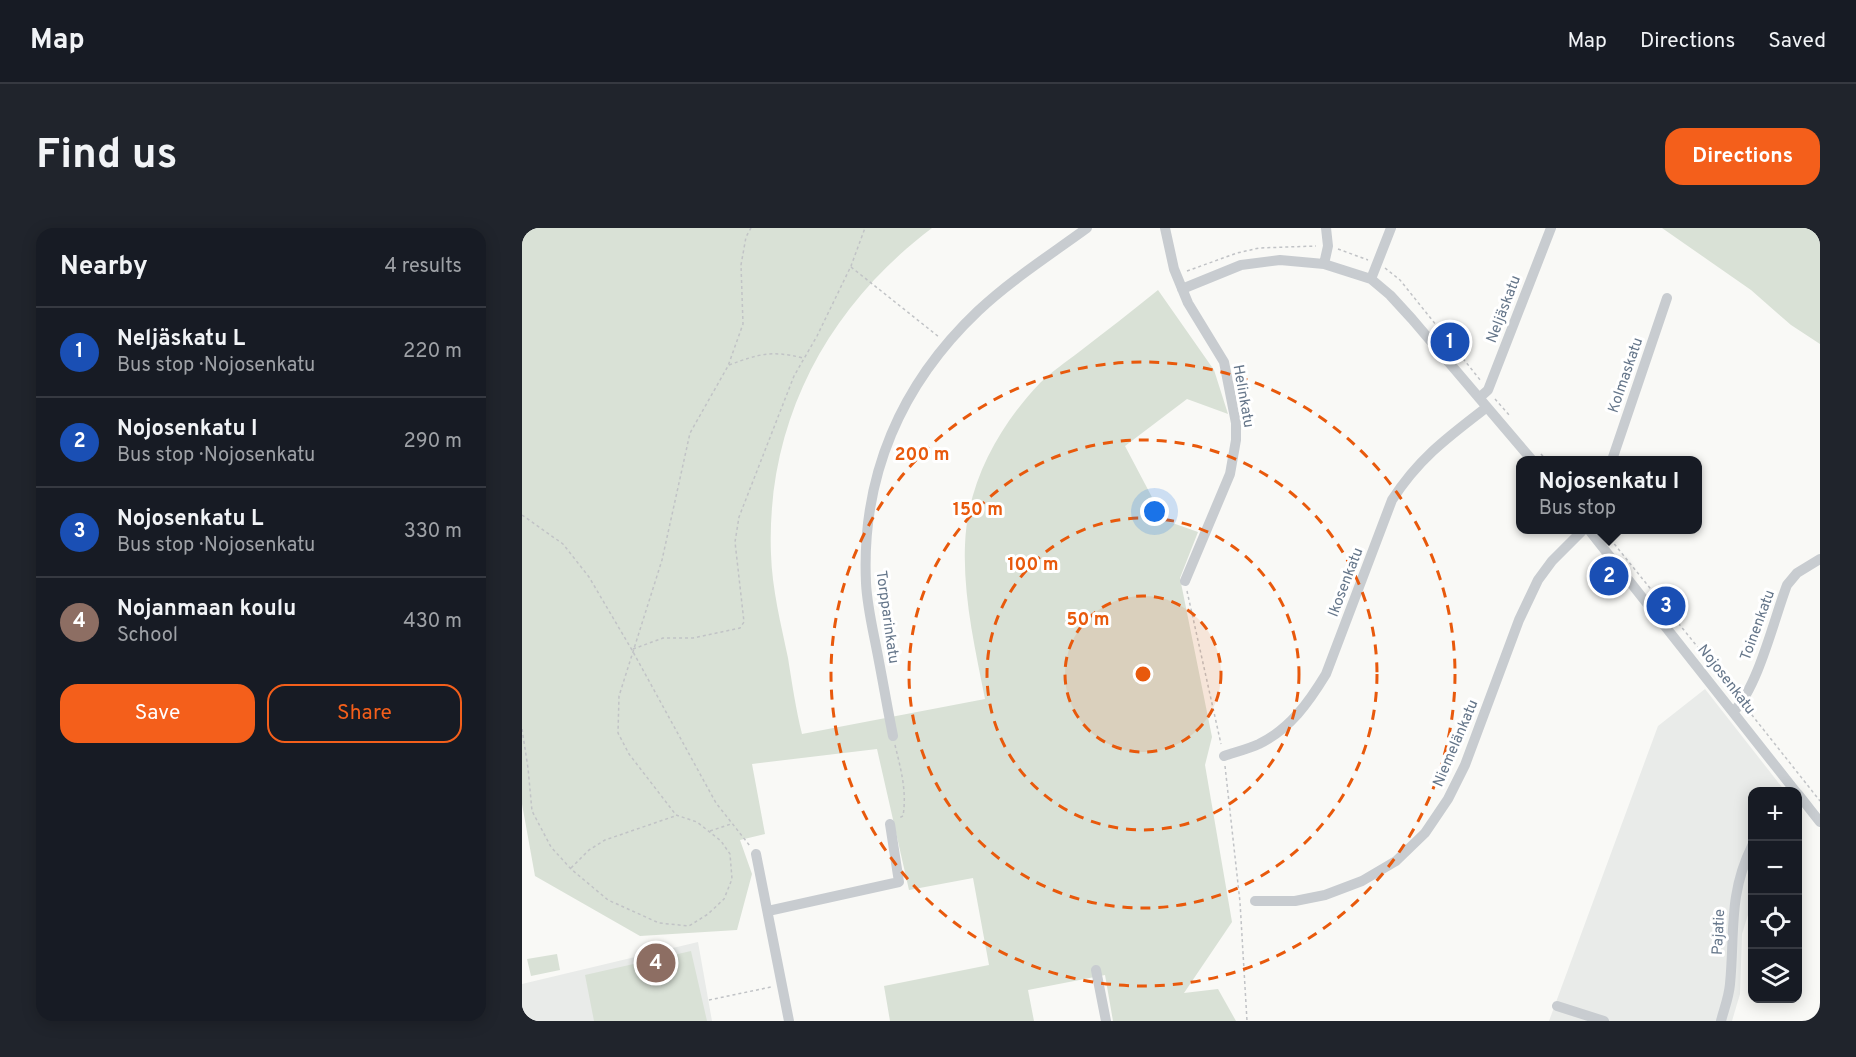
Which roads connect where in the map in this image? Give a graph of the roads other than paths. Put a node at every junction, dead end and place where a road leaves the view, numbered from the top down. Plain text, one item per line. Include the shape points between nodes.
1 (1087, 228) edge
2 (1165, 228) edge
3 (1326, 228) edge
4 (1391, 228) edge
5 (1551, 228) edge
6 (1324, 264) junction
7 (1371, 279) junction
8 (1182, 289) junction
9 (1667, 298) dead end
10 (1479, 398) junction
11 (1487, 407) junction
12 (1535, 456) edge
13 (1613, 456) edge
14 (1579, 534) edge
15 (1592, 534) edge
16 (1820, 559) edge
17 (1185, 581) road end
18 (1738, 707) junction
19 (892, 736) road end
20 (1224, 756) road end
21 (1793, 787) edge
22 (1802, 800) edge
23 (1820, 822) edge
24 (890, 824) road end
25 (756, 854) road end
26 (1748, 856) edge
27 (1255, 901) dead end
28 (768, 911) junction
29 (1096, 970) dead end
30 (1557, 1006) dead end
31 (789, 1021) edge
32 (1106, 1021) edge
33 (1604, 1021) edge
34 (1720, 1021) edge

1 - 19 street, Torpparinkatu via 980,309 917,383 891,432 872,495 866,585
2 - 8 street, Helinkatu
3 - 6 street
4 - 7 street
5 - 10 street, Neljäskatu via 1488,390
6 - 7 street
6 - 8 street via 1260,261 1222,271
7 - 10 street via 1390,295
8 - 17 street, Helinkatu via 1224,362 1234,406 1236,440 1230,474
9 - 13 street, Kolmaskatu
10 - 11 street
11 - 12 street
11 - 20 street, Ikosenkatu via 1437,446 1392,500 1326,674 1312,697 1279,732
14 - 27 street, Niemelänkatu via 1538,580 1465,765 1425,833 1396,861 1362,881 1295,902
15 - 18 street, Nojosenkatu
16 - 18 street, Toinenkatu via 1797,573 1787,585 1753,682
18 - 21 street, Nojosenkatu
22 - 23 street, Nojosenkatu
24 - 28 street via 899,882
25 - 28 street
26 - 34 street, Pajatie via 1737,885 1730,987
28 - 31 street
29 - 32 street
30 - 33 street

